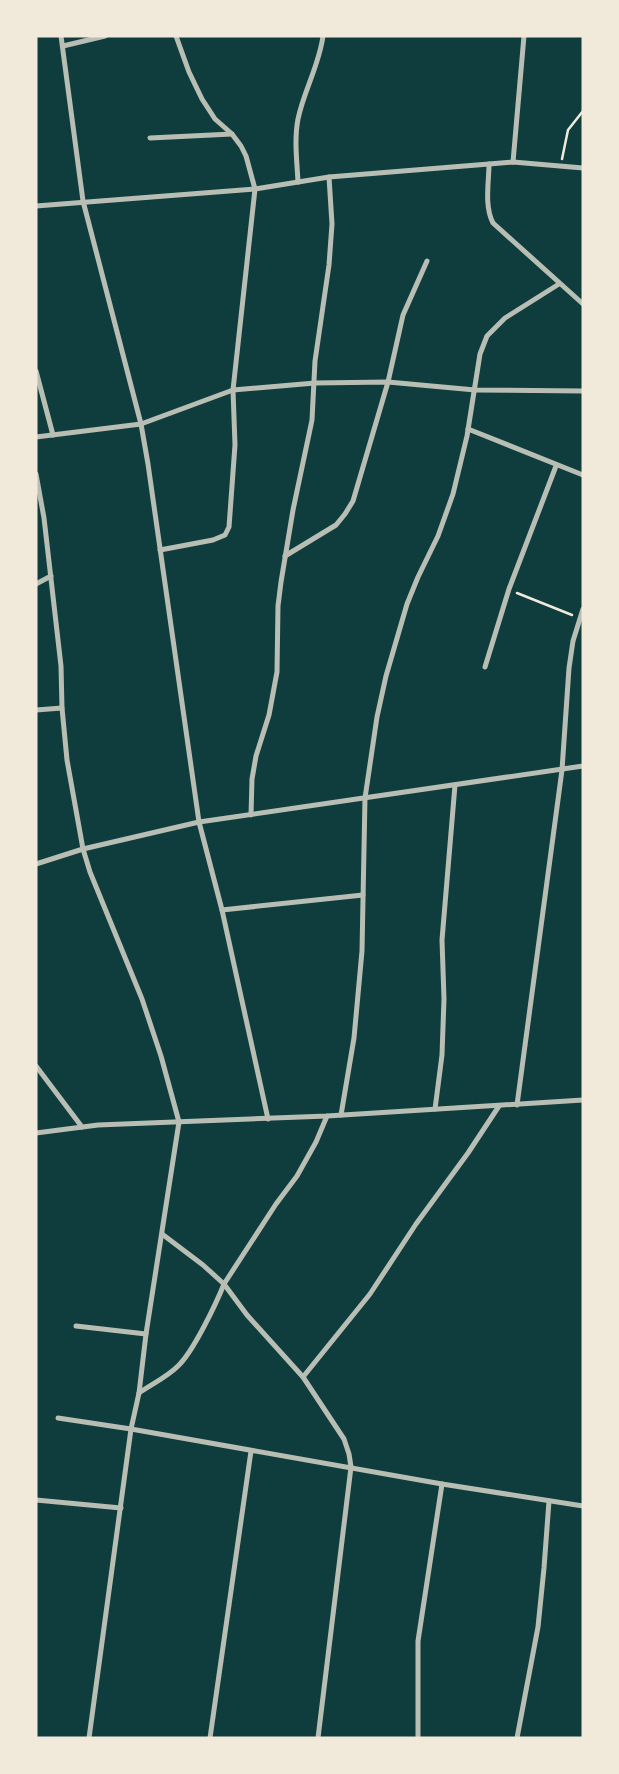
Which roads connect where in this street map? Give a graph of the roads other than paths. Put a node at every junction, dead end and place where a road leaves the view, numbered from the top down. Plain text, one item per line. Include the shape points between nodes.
1 (62, 36) edge
2 (105, 36) edge
3 (176, 36) edge
4 (323, 36) edge
5 (524, 36) edge
6 (63, 46) junction
7 (232, 134) junction
8 (150, 138) dead end
9 (512, 162) junction
10 (489, 164) junction
11 (583, 168) edge
12 (329, 177) junction
13 (298, 182) junction
14 (255, 189) junction
15 (83, 201) junction
16 (36, 206) edge
17 (428, 261) dead end
18 (559, 284) junction
19 (583, 304) edge
20 (36, 371) edge
21 (388, 382) junction
22 (315, 383) junction
23 (234, 390) junction
24 (474, 390) junction
25 (583, 391) edge
26 (141, 424) junction
27 (468, 429) junction
28 (53, 435) junction
29 (36, 437) edge
30 (556, 466) junction
31 (36, 474) edge
32 (583, 475) edge
33 (160, 550) junction
34 (286, 556) junction
35 (51, 576) junction
36 (36, 584) edge
37 (583, 609) edge
38 (485, 667) dead end
39 (62, 708) junction
40 (36, 710) edge
41 (583, 766) edge
42 (562, 770) junction
43 (455, 786) junction
44 (365, 798) junction
45 (251, 814) junction
46 (200, 822) junction
47 (83, 849) junction
48 (36, 864) edge
49 (363, 895) junction
50 (222, 910) junction
51 (36, 1066) edge
52 (583, 1100) edge
53 (517, 1105) junction
54 (499, 1106) junction
55 (435, 1109) junction
56 (342, 1115) junction
57 (327, 1116) junction
58 (268, 1119) junction
59 (179, 1122) junction
60 (82, 1127) junction
61 (36, 1133) edge
62 (162, 1234) junction
63 (224, 1284) junction
64 (76, 1326) dead end
65 (146, 1334) junction
66 (303, 1377) junction
67 (139, 1393) junction
68 (58, 1418) dead end
69 (131, 1429) junction
70 (251, 1451) junction
71 (351, 1468) junction
72 (442, 1484) junction
73 (36, 1500) edge
74 (549, 1500) junction
75 (583, 1506) edge
76 (121, 1508) junction
77 (89, 1738) edge
78 (210, 1738) edge
79 (318, 1738) edge
80 (418, 1738) edge
81 (517, 1738) edge

1 - 6 street
2 - 6 street
3 - 7 street via 202,99
4 - 13 street via 318,62 298,117
5 - 9 street
6 - 15 street
7 - 8 street
7 - 14 street via 246,156
9 - 10 street
9 - 11 street
10 - 12 street
10 - 18 street via 488,207 493,223
12 - 13 street
12 - 22 street via 332,224
13 - 14 street
14 - 15 street
14 - 23 street
15 - 16 street
15 - 26 street
17 - 21 street via 403,314
18 - 19 street
18 - 24 street via 505,318 487,336 480,354
20 - 28 street
21 - 22 street
21 - 24 street
21 - 34 street via 353,501 336,525
22 - 23 street
22 - 34 street via 312,420
23 - 26 street
23 - 33 street via 235,445 229,527 225,535 213,540
24 - 25 street
24 - 27 street
26 - 28 street
26 - 33 street
27 - 30 street
27 - 44 street via 453,494 407,604 386,676
28 - 29 street
30 - 32 street
30 - 38 street via 509,589
31 - 35 street
33 - 46 street
34 - 45 street via 278,606 277,672 269,715 256,756
35 - 36 street
35 - 39 street
37 - 42 street via 569,668
39 - 40 street
39 - 47 street via 67,760
41 - 42 street
42 - 43 street
42 - 53 street
43 - 44 street
43 - 55 street via 442,940 444,999
44 - 45 street
44 - 49 street
45 - 46 street
46 - 47 street
46 - 50 street
47 - 48 street
47 - 59 street via 162,1056
49 - 50 street
49 - 56 street via 362,951 354,1038
50 - 58 street
51 - 60 street
52 - 53 street
53 - 54 street
54 - 55 street
54 - 66 street via 370,1294
55 - 56 street
56 - 57 street
57 - 58 street
57 - 63 street via 297,1176
58 - 59 street
59 - 60 street
59 - 62 street
60 - 61 street
62 - 63 street
62 - 65 street
63 - 66 street via 247,1316
63 - 67 street via 187,1355 178,1366
64 - 65 street
65 - 67 street
66 - 71 street via 344,1439
67 - 69 street
68 - 69 street
69 - 70 street
69 - 76 street
70 - 71 street
70 - 78 street
71 - 72 street
71 - 79 street
72 - 74 street
72 - 80 street via 418,1641
73 - 76 street
74 - 75 street
74 - 81 street via 538,1628
76 - 77 street

